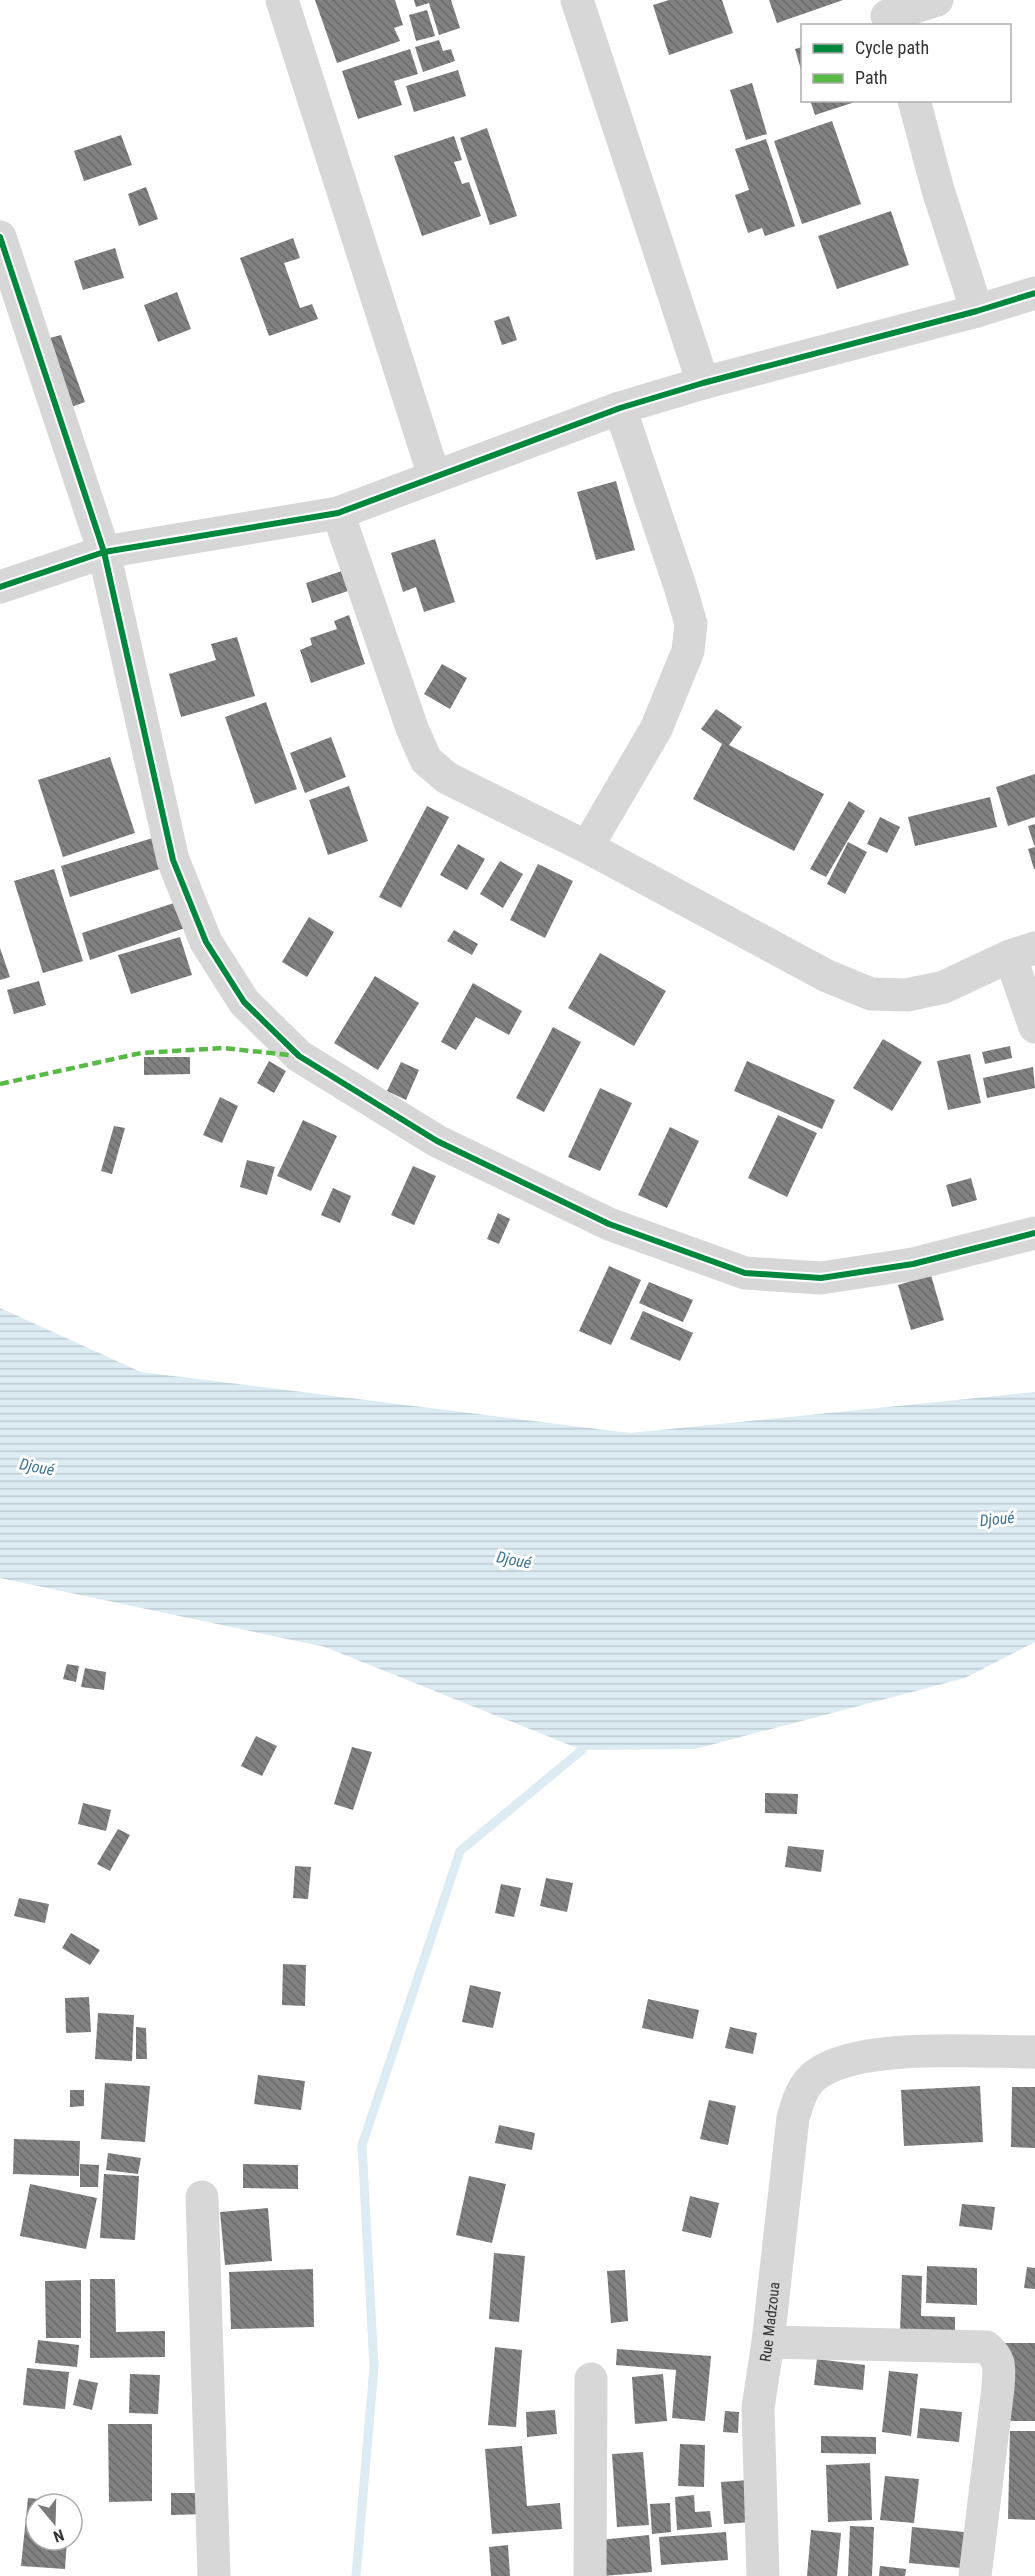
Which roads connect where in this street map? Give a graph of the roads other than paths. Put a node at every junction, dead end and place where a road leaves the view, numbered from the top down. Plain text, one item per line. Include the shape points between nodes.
1 (282, 0) edge
2 (577, 0) edge
3 (937, 0) edge
4 (886, 14) edge
5 (915, 102) edge
6 (0, 237) edge
7 (1035, 293) edge
8 (977, 311) junction
9 (703, 383) junction
10 (620, 408) junction
11 (434, 476) junction
12 (338, 513) junction
13 (104, 552) junction
14 (0, 587) edge
15 (586, 847) junction
16 (1022, 952) edge
17 (1035, 1027) edge
18 (1035, 1233) edge
19 (1035, 2052) edge
20 (202, 2197) dead end
21 (768, 2342) junction
22 (591, 2379) dead end
23 (214, 2576) edge
24 (590, 2576) edge
25 (763, 2576) edge
26 (975, 2576) edge

1 - 11 street
2 - 9 street
3 - 4 street
5 - 8 street
6 - 13 street
7 - 8 street
8 - 9 street
9 - 10 street
10 - 11 street
10 - 15 street via 691,624 688,651 656,729
11 - 12 street
12 - 13 street
12 - 15 street via 426,760 447,778
13 - 14 street
13 - 18 street via 173,860 206,942 244,1002 299,1056 437,1141 609,1224 745,1273 821,1278 913,1264
15 - 16 street via 827,976 871,994 907,995 944,987
16 - 17 street
19 - 21 street, Rue Madzoua via 906,2052 833,2064 815,2076 800,2093 793,2118
20 - 23 street
21 - 25 street, Rue Madzoua via 758,2408
21 - 26 street via 986,2347 997,2356 998,2388
22 - 24 street

